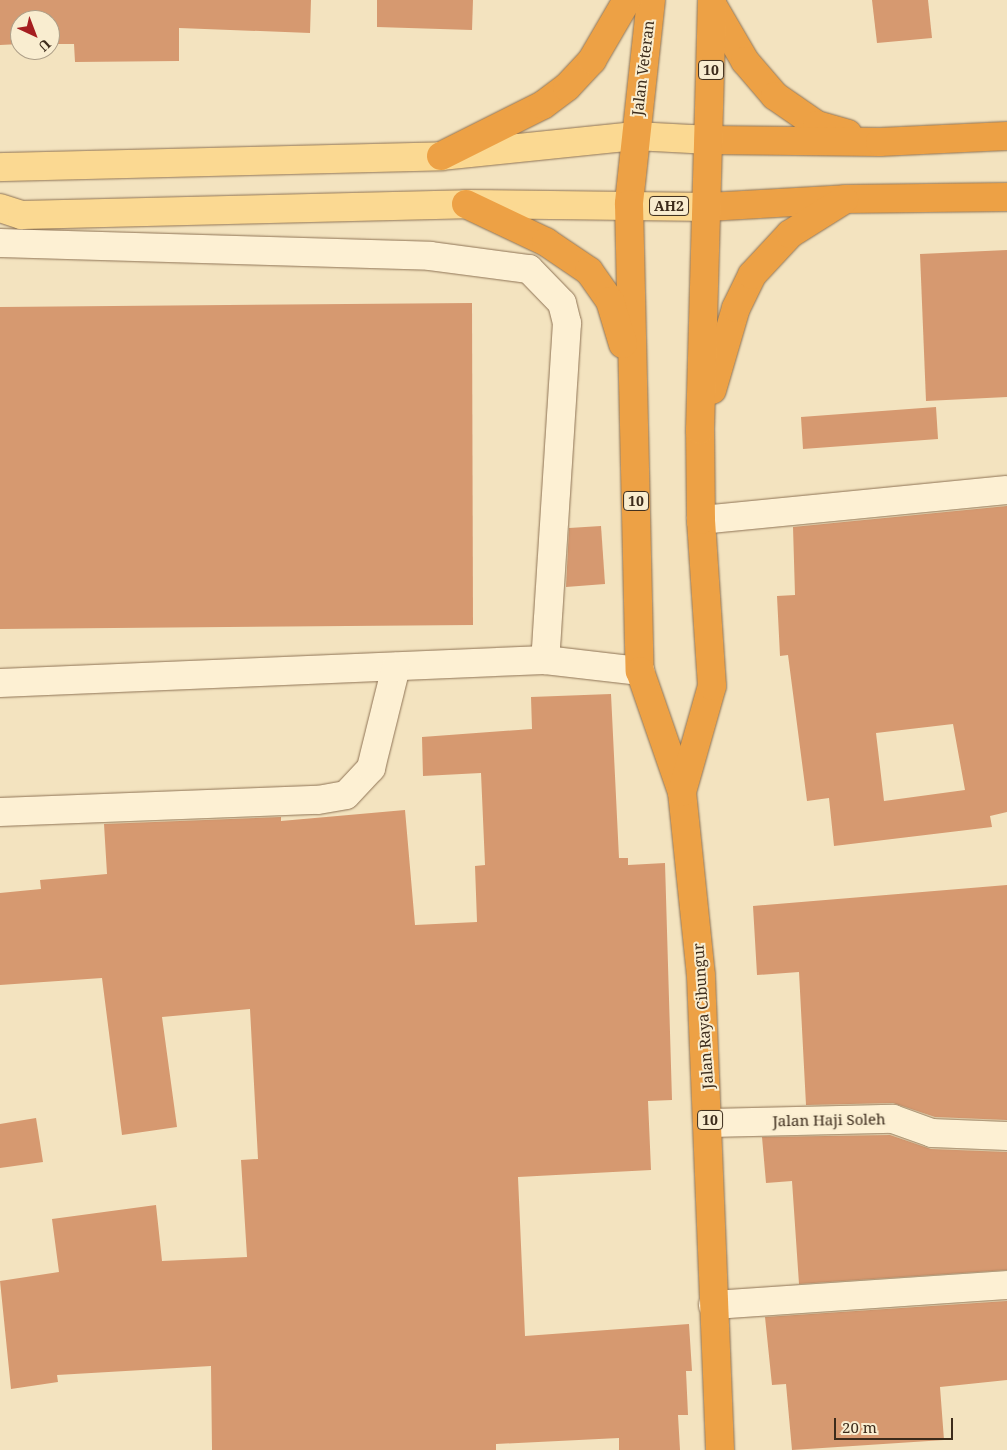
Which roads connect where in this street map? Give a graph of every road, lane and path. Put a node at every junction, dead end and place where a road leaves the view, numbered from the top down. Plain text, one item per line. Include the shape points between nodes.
1 (627, 0) edge
2 (651, 0) edge
3 (712, 3) edge
4 (635, 136) junction
5 (1007, 136) edge
6 (710, 140) junction
7 (880, 142) junction
8 (441, 156) junction
9 (0, 166) edge
10 (1007, 197) edge
11 (845, 199) junction
12 (466, 204) junction
13 (629, 204) junction
14 (708, 207) junction
15 (0, 208) edge
16 (0, 243) edge
17 (634, 381) junction
18 (700, 430) junction
19 (1007, 490) edge
20 (701, 520) junction
21 (545, 660) junction
22 (396, 667) junction
23 (640, 671) junction
24 (0, 683) edge
25 (682, 792) junction
26 (0, 812) edge
27 (710, 1123) junction
28 (1007, 1136) edge
29 (1007, 1285) edge
30 (713, 1305) junction
31 (720, 1450) edge

1 - 8 highway via 592,60 567,87 543,105
2 - 4 highway, Jalan Veteran / 10
3 - 6 highway, 10
3 - 7 highway via 746,61 775,96 817,125
4 - 6 main road
4 - 8 main road
4 - 13 highway, 10
5 - 7 highway
6 - 7 highway
6 - 14 highway, 10
8 - 9 main road
10 - 11 highway
11 - 14 highway
11 - 18 highway via 790,234 752,275 736,308
12 - 13 main road
12 - 15 main road via 22,215
12 - 17 highway via 546,242 589,271 610,301
13 - 14 main road, AH2
13 - 17 highway, 10
14 - 18 highway, 10
16 - 21 street via 430,256 529,269 562,303 567,322
17 - 23 highway, 10
18 - 20 highway, 10
19 - 20 street
20 - 25 highway, 10 via 712,686
21 - 22 street
21 - 23 street
22 - 24 street
22 - 26 street via 371,768 346,795 318,800
23 - 25 highway, 10
25 - 27 highway, Jalan Raya Cibungur / 10 via 701,976
27 - 28 street, Jalan Haji Soleh via 893,1119 932,1133
27 - 30 highway, Jalan Raya Cibungur / 10
29 - 30 street
30 - 31 highway, Jalan Raya Cibungur / 10

